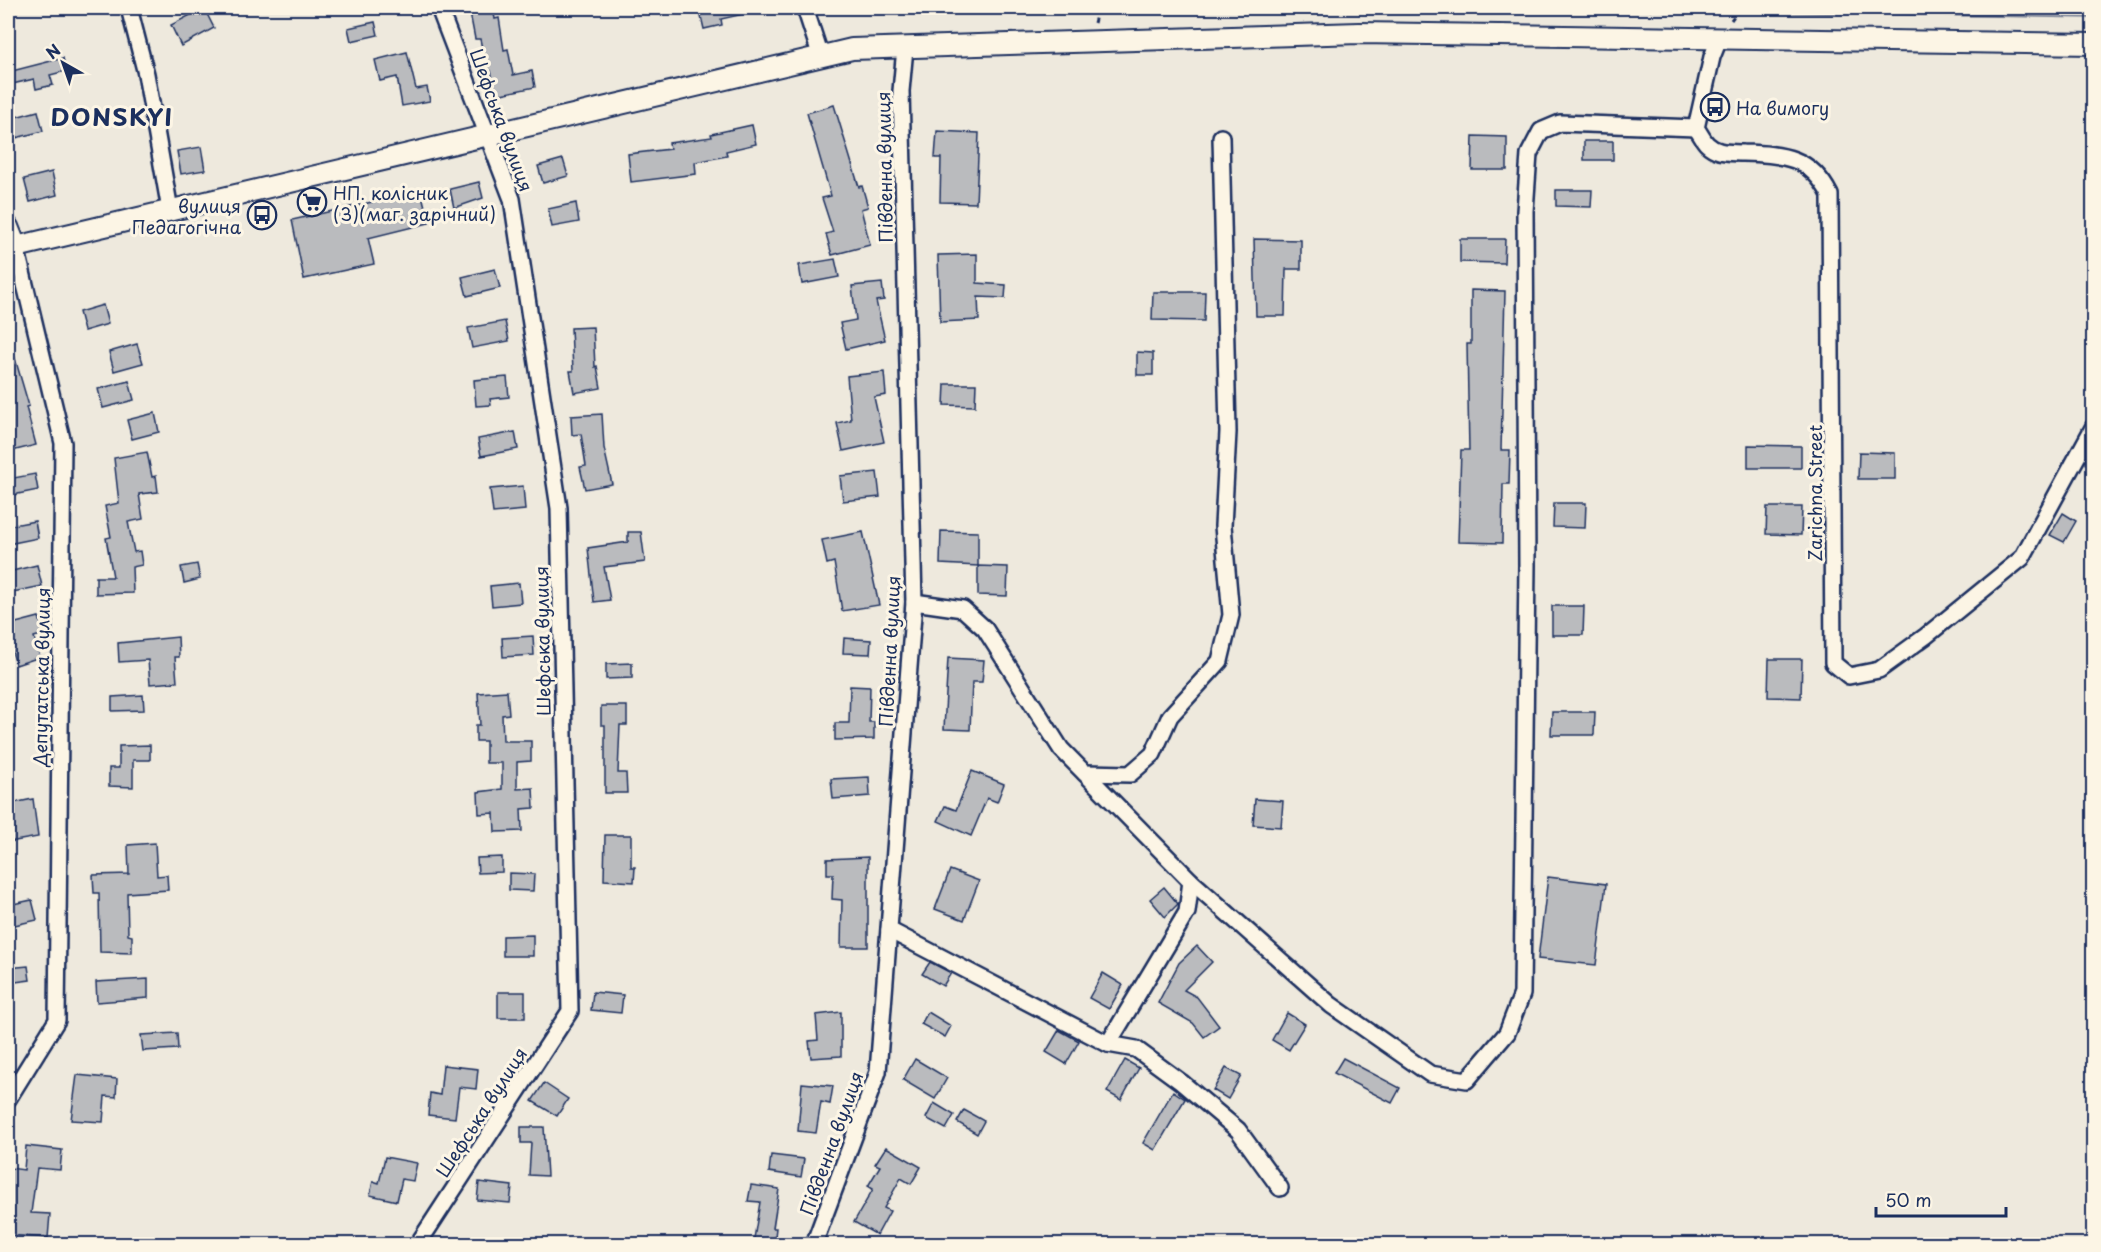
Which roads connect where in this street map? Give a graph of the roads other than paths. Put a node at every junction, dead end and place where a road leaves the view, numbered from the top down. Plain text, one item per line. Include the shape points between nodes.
1 (129, 8) edge
2 (439, 8) edge
3 (805, 8) edge
4 (1720, 37) junction
5 (2094, 44) edge
6 (905, 48) junction
7 (821, 57) junction
8 (1696, 128) junction
9 (487, 135) junction
10 (1221, 137) dead end
11 (170, 210) junction
12 (8, 227) edge
13 (12, 248) edge
14 (2094, 426) edge
15 (914, 602) junction
16 (1085, 773) junction
17 (1191, 880) junction
18 (889, 930) junction
19 (1108, 1044) junction
20 (8, 1099) edge
21 (1280, 1188) dead end
22 (418, 1245) edge
23 (814, 1245) edge

1 - 11 street via 146,74
2 - 9 street, Шефська вулиця
3 - 7 street
4 - 5 street
4 - 6 street via 1359,33
4 - 8 street
6 - 7 street via 852,50
6 - 15 street, Південна вулиця via 901,91
7 - 9 street
8 - 14 street, Zarichna Street via 1707,144 1722,153 1791,158 1809,165 1830,195 1833,663 1849,676 1879,670 2022,558
8 - 17 street via 1560,123 1542,131 1529,154 1525,211 1527,564 1522,994 1507,1033 1467,1080 1430,1074 1331,1005
9 - 11 street
9 - 22 street, Шефська вулиця via 512,198 559,508 570,1011
10 - 16 street via 1228,432 1223,526 1231,615 1220,661 1170,716 1153,754 1130,774
11 - 13 street
12 - 13 street
13 - 20 street, Депутатська вулиця via 63,443 63,490 57,1020
15 - 16 street via 963,609 985,629 1061,749
15 - 18 street, Південна вулиця
16 - 17 street
17 - 19 street via 1187,912
18 - 19 street
18 - 23 street, Південна вулиця via 878,1072
19 - 21 street via 1136,1049 1181,1082 1238,1130

